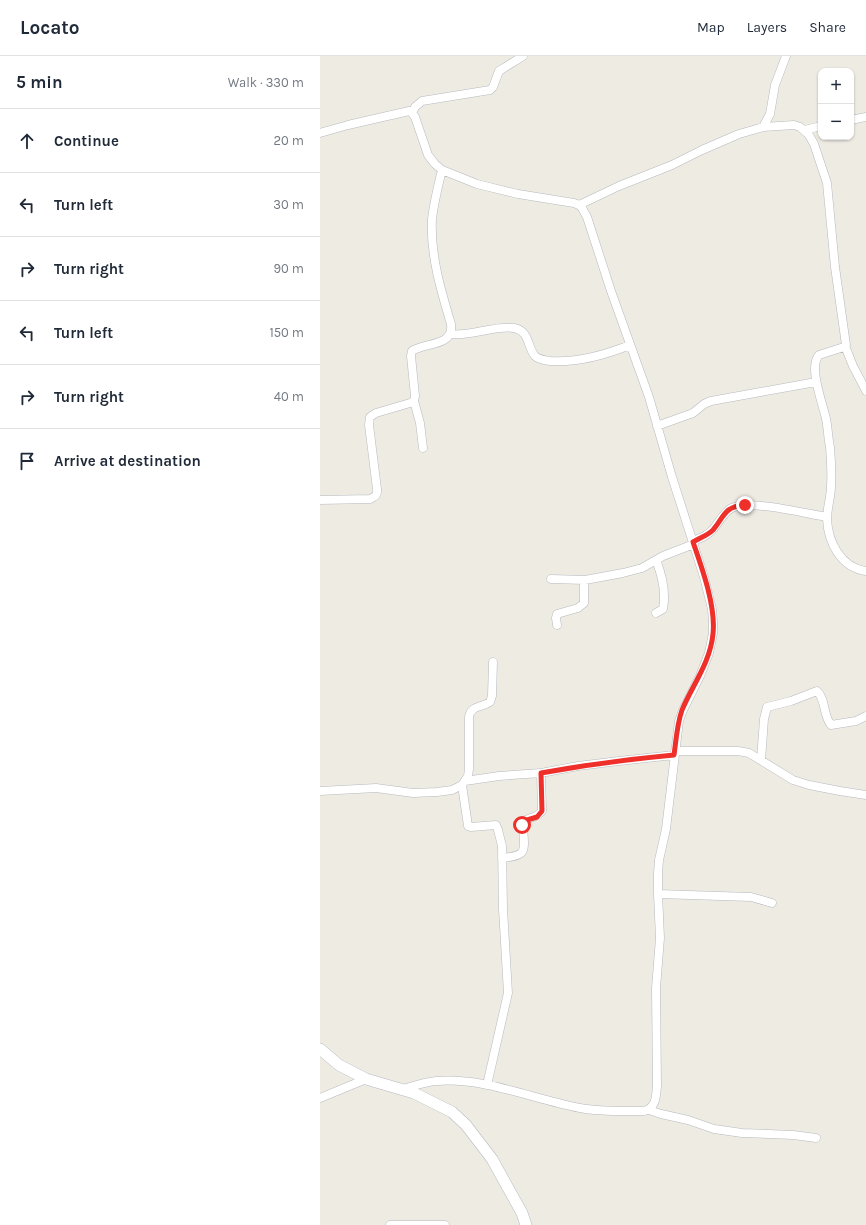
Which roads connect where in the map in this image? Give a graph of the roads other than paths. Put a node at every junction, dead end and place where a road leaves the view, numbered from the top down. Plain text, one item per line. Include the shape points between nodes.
1 (523, 56) edge
2 (786, 56) edge
3 (412, 113) junction
4 (866, 117) edge
5 (854, 119) edge
6 (763, 127) junction
7 (818, 127) edge
8 (805, 130) junction
9 (320, 133) edge
10 (442, 170) junction
11 (579, 205) junction
12 (450, 334) junction
13 (630, 345) junction
14 (845, 346) junction
15 (863, 380) edge
16 (816, 382) junction
17 (866, 391) edge
18 (414, 401) junction
19 (657, 426) junction
20 (423, 448) dead end
21 (320, 500) edge
22 (827, 517) junction
23 (694, 543) junction
24 (656, 560) junction
25 (866, 571) edge
26 (551, 579) dead end
27 (584, 580) junction
28 (656, 613) dead end
29 (557, 625) dead end
30 (493, 662) dead end
31 (866, 716) edge
32 (674, 753) junction
33 (761, 760) junction
34 (541, 773) junction
35 (464, 783) junction
36 (320, 791) edge
37 (866, 794) edge
38 (502, 858) junction
39 (658, 894) junction
40 (772, 903) dead end
41 (320, 1049) edge
42 (366, 1079) junction
43 (487, 1085) junction
44 (403, 1089) junction
45 (320, 1098) edge
46 (649, 1110) junction
47 (816, 1138) dead end
48 (390, 1225) edge
49 (445, 1225) edge
50 (526, 1225) edge

1 - 3 street via 499,71 490,90 422,101
2 - 6 street via 775,85 770,114
3 - 9 street via 403,112
3 - 10 street via 428,155
4 - 5 street
6 - 8 street via 794,125
6 - 11 street via 720,142
7 - 8 street
8 - 14 street via 814,144 827,183
10 - 11 street via 477,184
10 - 12 street via 433,213 432,240 441,290 452,329
11 - 13 street via 587,217
12 - 13 street via 515,328 525,334 537,358 558,361 590,358
12 - 18 street via 441,342 412,351
13 - 19 street
14 - 15 street via 853,366
14 - 16 street via 817,357
15 - 17 street
16 - 19 street via 711,401 693,413
16 - 22 street via 826,419 831,454 831,486
18 - 20 street
18 - 21 street via 370,417 378,494 370,499
19 - 23 street
22 - 23 street via 756,505 734,506 725,513 713,530
22 - 25 street via 828,530 837,551 847,563
23 - 24 street
23 - 32 street via 708,591 713,633 705,664 679,721
24 - 27 street via 623,574
24 - 28 street via 662,580 664,601 663,609
26 - 27 street
27 - 29 street via 584,603 578,608 557,614
30 - 35 street via 491,700 488,704 471,710 469,717 469,769
31 - 33 street via 831,725 817,691 767,707
32 - 33 street via 744,752
32 - 34 street
32 - 39 street
33 - 37 street via 787,776 809,785
34 - 35 street via 499,776
34 - 38 street via 542,811 537,817 523,822 523,852
35 - 36 street via 452,790 422,793 376,788
35 - 38 street via 468,826 496,825 501,837
38 - 43 street via 508,993
39 - 40 street via 751,897
39 - 46 street via 660,938 656,988 657,1086 655,1102
41 - 42 main road via 339,1065
42 - 44 main road
42 - 45 street
43 - 44 street via 434,1081
43 - 46 street via 582,1108
44 - 50 main road via 452,1112 466,1125 492,1159
46 - 47 street via 714,1129
48 - 49 street

